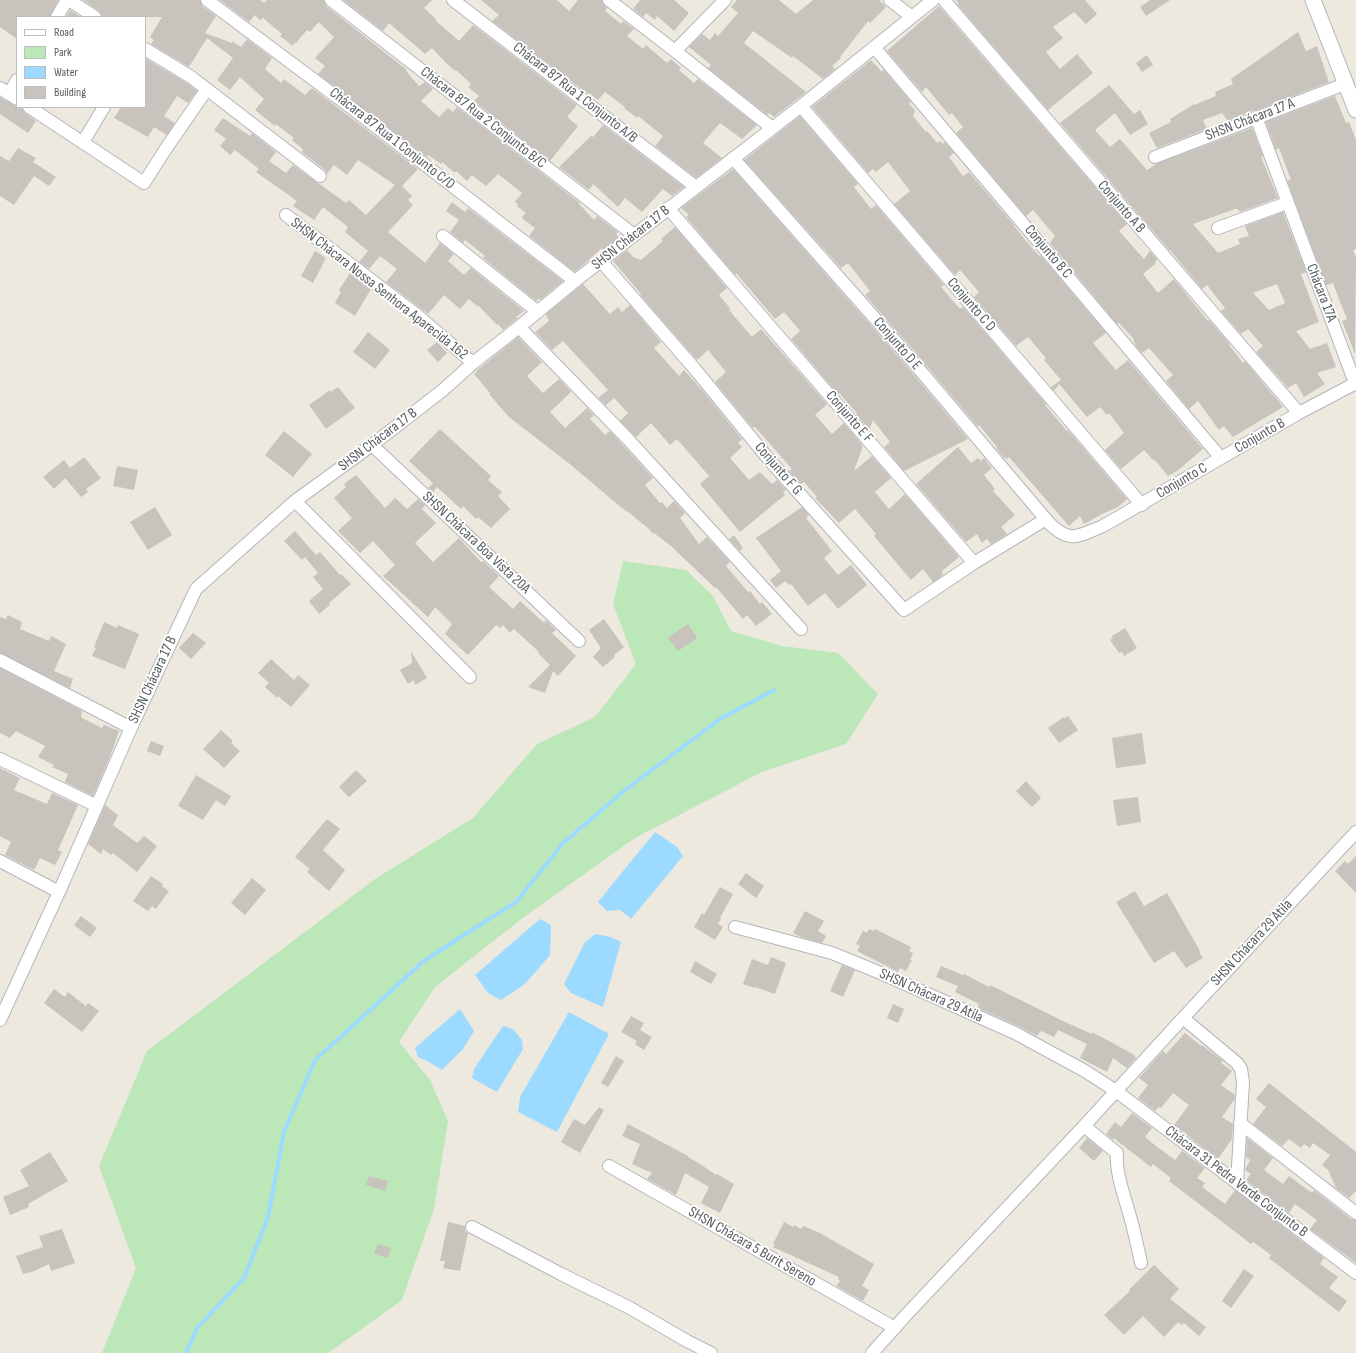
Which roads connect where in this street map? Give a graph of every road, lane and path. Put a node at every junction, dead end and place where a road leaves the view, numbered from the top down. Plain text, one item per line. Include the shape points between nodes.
1 (68, 0) edge
2 (207, 0) edge
3 (331, 0) edge
4 (453, 0) edge
5 (609, 0) edge
6 (725, 0) edge
7 (890, 0) edge
8 (933, 0) edge
9 (944, 0) edge
10 (1313, 0) edge
11 (58, 16) edge
12 (93, 16) edge
13 (912, 17) junction
14 (874, 47) junction
15 (146, 50) edge
16 (675, 51) junction
17 (16, 82) edge
18 (1346, 84) junction
19 (207, 89) junction
20 (9, 94) edge
21 (801, 106) junction
22 (31, 108) edge
23 (103, 108) edge
24 (1356, 110) edge
25 (1256, 118) junction
26 (772, 128) junction
27 (83, 142) junction
28 (1155, 157) dead end
29 (734, 158) junction
30 (320, 176) dead end
31 (696, 187) junction
32 (1287, 203) junction
33 (668, 208) junction
34 (286, 215) dead end
35 (1218, 228) dead end
36 (634, 235) junction
37 (443, 236) dead end
38 (601, 261) junction
39 (575, 281) junction
40 (538, 312) junction
41 (519, 327) junction
42 (473, 363) junction
43 (1356, 383) edge
44 (1300, 413) junction
45 (372, 445) junction
46 (1221, 458) junction
47 (295, 501) junction
48 (1142, 505) junction
49 (1046, 519) junction
50 (1058, 532) joint
51 (974, 563) junction
52 (801, 629) dead end
53 (579, 641) dead end
54 (0, 660) edge
55 (470, 677) dead end
56 (131, 728) junction
57 (0, 759) edge
58 (97, 806) junction
59 (1356, 832) edge
60 (0, 861) edge
61 (59, 892) junction
62 (735, 927) dead end
63 (1182, 1018) junction
64 (0, 1020) edge
65 (1116, 1091) junction
66 (1240, 1123) junction
67 (1084, 1126) junction
68 (609, 1166) dead end
69 (1237, 1183) junction
70 (1356, 1213) edge
71 (472, 1227) dead end
72 (1141, 1263) dead end
73 (1356, 1273) edge
74 (896, 1328) junction
75 (711, 1353) edge
76 (872, 1353) edge

1 - 11 street
1 - 12 street
2 - 39 street, Chácara 87 Rua 1 Conjunto C/D
3 - 36 street, Chácara 87 Rua 2 Conjunto B/C
4 - 31 street, Chácara 87 Rua 1 Conjunto A/B
5 - 16 street
6 - 16 street
7 - 13 street
8 - 13 street, SHSN Chácara 17 B
9 - 44 street, Conjunto A B
10 - 18 street
13 - 14 street, SHSN Chácara 17 B
14 - 21 street, SHSN Chácara 17 B
14 - 46 street, Conjunto B C
15 - 19 street
16 - 26 street
17 - 20 street
18 - 24 street
18 - 25 street, SHSN Chácara 17 A
19 - 27 street via 144,183
19 - 30 street
21 - 26 street, SHSN Chácara 17 B
21 - 48 street, Conjunto C D
22 - 27 street
23 - 27 street
25 - 28 street, SHSN Chácara 17 A
25 - 32 street, Chácara 17A
26 - 29 street, SHSN Chácara 17 B
29 - 31 street, SHSN Chácara 17 B
29 - 49 street, Conjunto D E via 903,350
31 - 33 street, SHSN Chácara 17 B
32 - 35 street
32 - 43 street, Chácara 17A
33 - 36 street, SHSN Chácara 17 B
33 - 51 street, Conjunto E F
34 - 42 street, SHSN Chácara Nossa Senhora Aparecida 162 via 417,315
36 - 38 street, SHSN Chácara 17 B
37 - 40 street
38 - 39 street, SHSN Chácara 17 B
38 - 51 street, Conjunto F G via 771,462 904,610
39 - 40 street, SHSN Chácara 17 B
40 - 41 street, SHSN Chácara 17 B
41 - 42 street, SHSN Chácara 17 B
41 - 52 street via 626,437
42 - 45 street, SHSN Chácara 17 B via 443,390
43 - 44 street, Conjunto B
44 - 46 street, Conjunto B
45 - 47 street, SHSN Chácara 17 B
45 - 53 street, SHSN Chácara Boa Vista 20A
46 - 48 street, Conjunto C
47 - 55 street
47 - 56 street, SHSN Chácara 17 B via 196,589
48 - 50 street, Conjunto C via 1103,526 1077,536
49 - 50 street, Conjunto D E
49 - 51 street
54 - 56 street
56 - 58 street, SHSN Chácara 17 B
57 - 58 street
58 - 61 street, SHSN Chácara 17 B
59 - 63 street, SHSN Chácara 29 Atila
60 - 61 street
61 - 64 street, SHSN Chácara 17 B
62 - 65 street, SHSN Chácara 29 Atila via 832,953 883,974 1015,1033 1085,1070
63 - 65 street, SHSN Chácara 29 Atila
63 - 66 street via 1241,1069 1243,1082
65 - 67 street, SHSN Chácara 29 Atila
65 - 69 street, Chácara 31 Pedra Verde Conjunto B
66 - 69 street
66 - 70 street
67 - 72 street via 1117,1153 1116,1161
67 - 74 street, SHSN Chácara 29 Atila
68 - 74 street, SHSN Chácara 5 Burit Sereno
69 - 73 street, Chácara 31 Pedra Verde Conjunto B
71 - 75 street via 630,1308
74 - 76 street, SHSN Chácara 29 Atila

